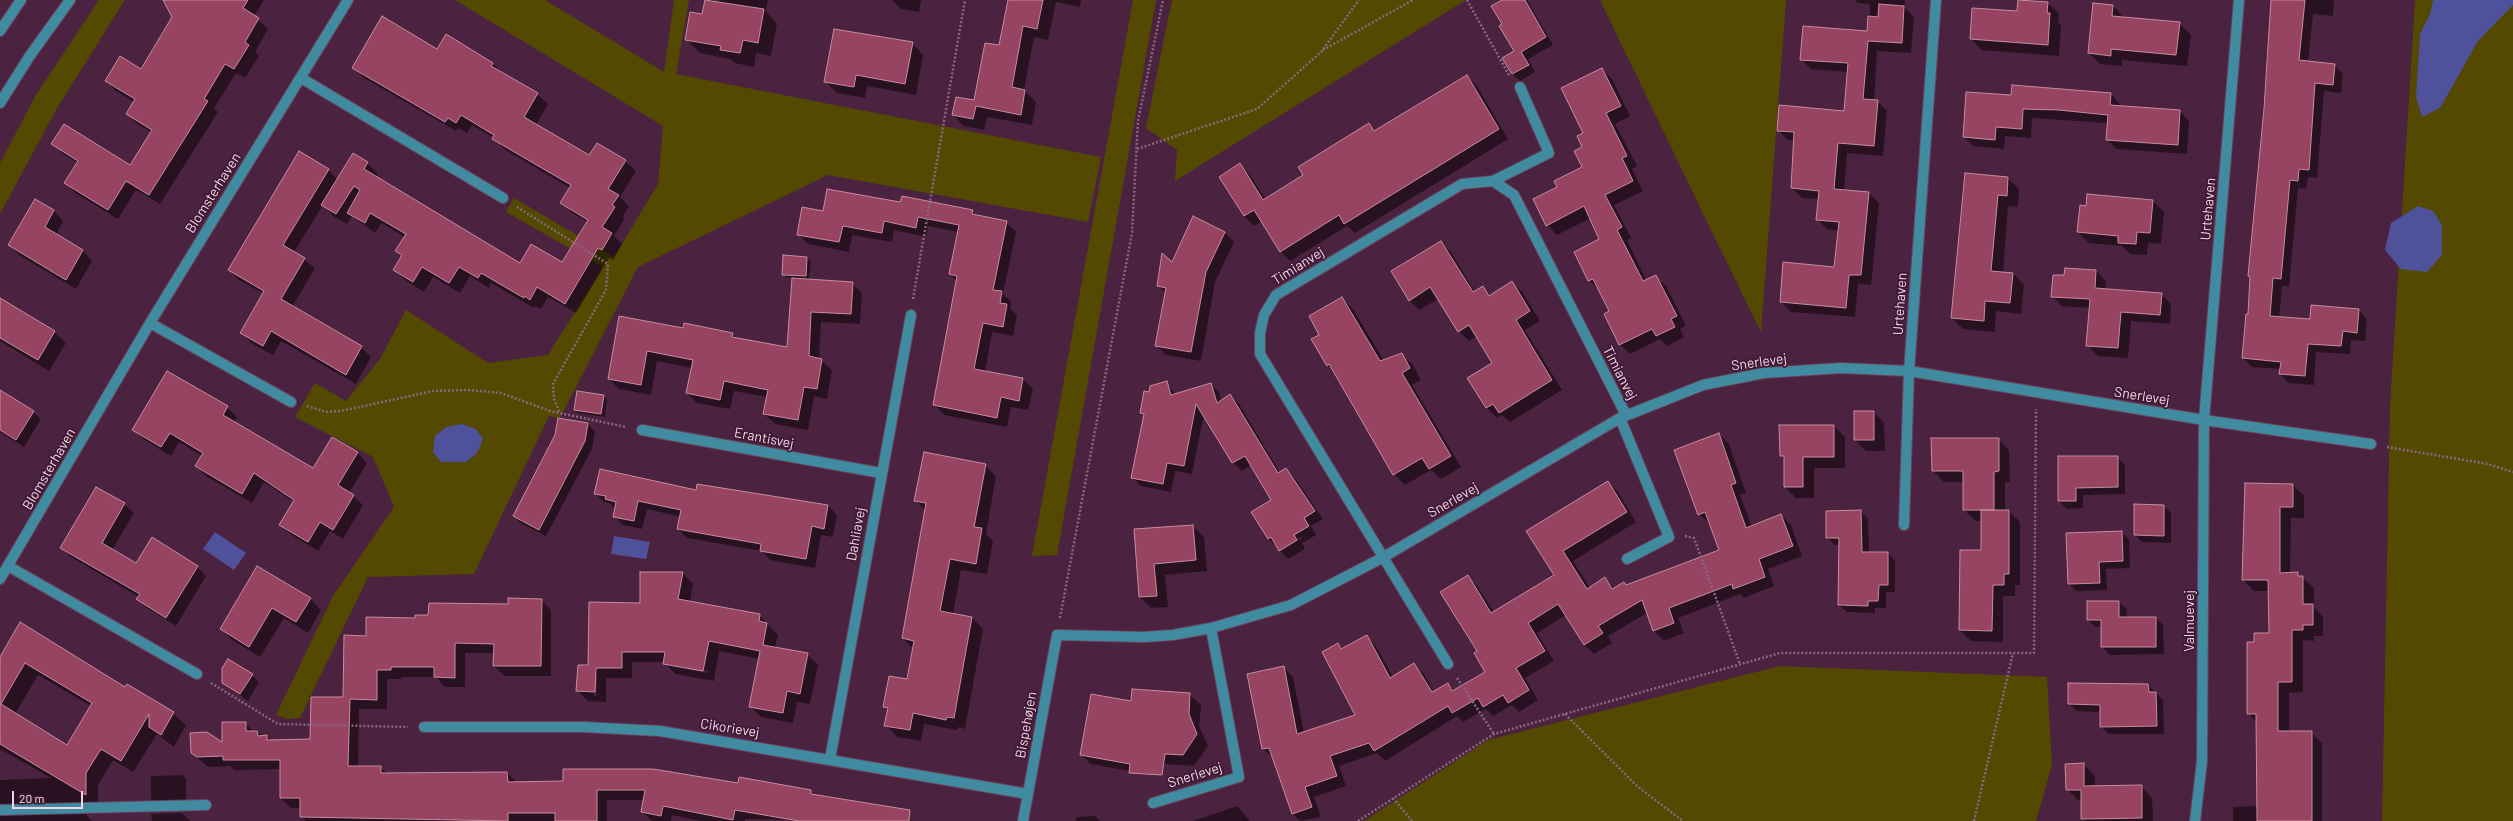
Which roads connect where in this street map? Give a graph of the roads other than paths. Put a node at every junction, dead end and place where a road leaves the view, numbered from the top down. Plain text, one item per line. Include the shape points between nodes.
1 (22, 0) edge
2 (70, 0) edge
3 (348, 0) edge
4 (1936, 0) edge
5 (2239, 0) edge
6 (0, 31) edge
7 (301, 78) junction
8 (1520, 87) road end
9 (0, 103) edge
10 (1493, 182) junction
11 (503, 198) road end
12 (911, 315) road end
13 (150, 323) junction
14 (1909, 371) junction
15 (291, 402) road end
16 (1623, 416) junction
17 (2204, 420) junction
18 (642, 430) road end
19 (2371, 444) road end
20 (881, 473) junction
21 (1904, 526) dead end
22 (1382, 558) junction
23 (1626, 559) dead end
24 (8, 566) junction
25 (0, 579) edge
26 (1211, 628) junction
27 (1057, 635) joint
28 (1448, 664) road end
29 (197, 674) road end
30 (424, 727) road end
31 (830, 759) junction
32 (1028, 794) junction
33 (1154, 803) dead end
34 (206, 805) dead end
35 (0, 810) edge
36 (1022, 821) edge
37 (2195, 821) edge

1 - 6 street
2 - 9 street
3 - 7 street, Blomsterhaven
4 - 14 street, Urtehaven
5 - 17 street, Urtehaven
7 - 11 street
7 - 13 street, Blomsterhaven
8 - 10 street, Timianvej via 1549,153
10 - 16 street, Timianvej via 1514,195
10 - 22 street, Timianvej via 1462,184 1276,295 1264,315 1260,332 1260,354
12 - 20 street, Dahliavej
13 - 15 street
13 - 24 street, Blomsterhaven
14 - 16 street, Snerlevej via 1841,368 1764,373 1703,385
14 - 17 street, Snerlevej
14 - 21 street
16 - 22 street, Snerlevej
16 - 23 street via 1669,537
17 - 19 street, Snerlevej
17 - 37 street, Valmuevej via 2202,761
18 - 20 street, Erantisvej
20 - 31 street, Dahliavej
22 - 26 street, Snerlevej via 1291,605
22 - 28 street
24 - 25 street, Blomsterhaven
24 - 29 street
26 - 27 street, Snerlevej via 1144,637
26 - 33 street, Snerlevej via 1239,777
27 - 32 street, Bispehøjen
30 - 31 street, Cikorievej via 583,727 660,731
31 - 32 street, Cikorievej
32 - 36 street, Bispehøjen
34 - 35 street

